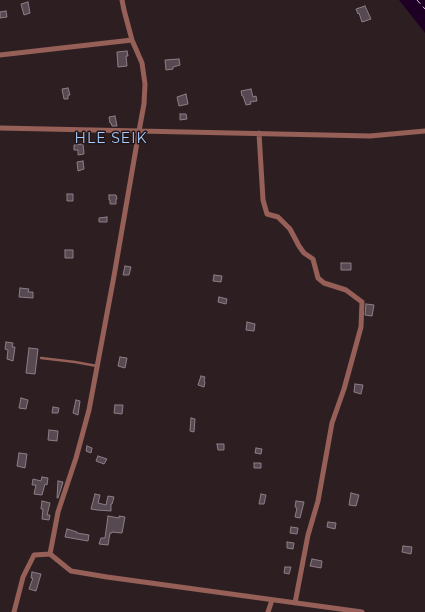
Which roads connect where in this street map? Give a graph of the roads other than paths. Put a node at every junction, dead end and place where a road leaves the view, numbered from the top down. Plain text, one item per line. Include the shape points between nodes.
1 (122, 0) edge
2 (132, 40) junction
3 (0, 55) edge
4 (0, 128) edge
5 (425, 130) edge
6 (139, 131) junction
7 (259, 133) junction
8 (41, 358) dead end
9 (98, 366) junction
10 (50, 554) junction
11 (272, 600) junction
12 (295, 603) junction
13 (14, 612) edge
14 (268, 612) edge
15 (362, 612) edge

1 - 2 street
2 - 3 street
2 - 6 street via 142,63 145,84
4 - 6 street
5 - 7 street via 370,136
6 - 7 street
6 - 9 street
7 - 12 street via 263,200 267,214 278,217 290,229 304,253 313,259 318,278 324,283 346,290 362,302 361,327 332,423
8 - 9 lane
9 - 10 street via 76,458 58,512
10 - 11 street via 71,571
10 - 13 street via 34,555 23,577
11 - 12 street
11 - 14 street
12 - 15 street

